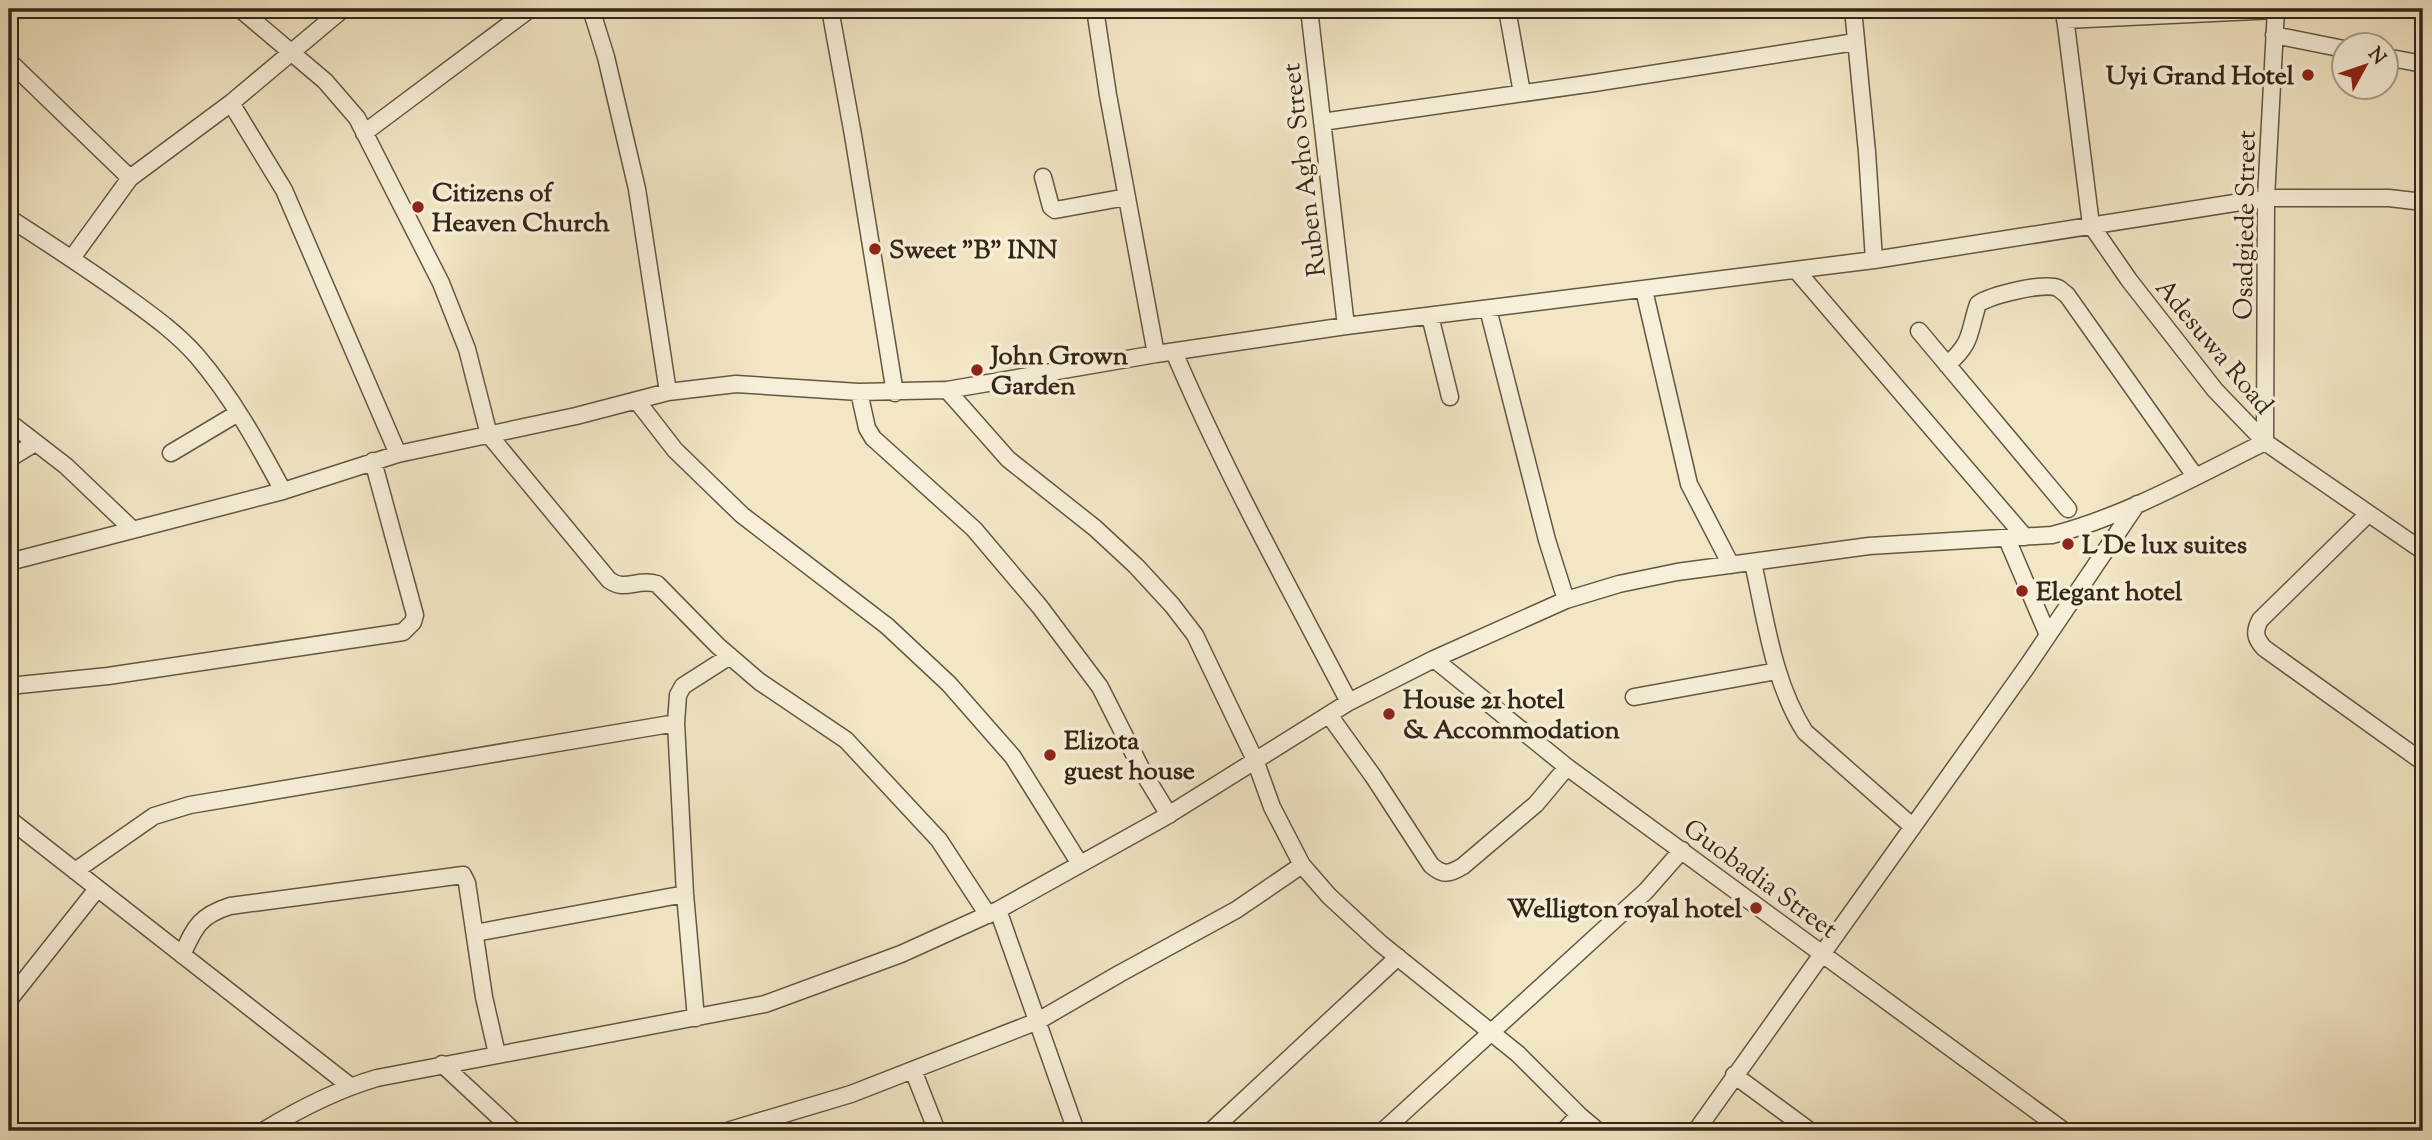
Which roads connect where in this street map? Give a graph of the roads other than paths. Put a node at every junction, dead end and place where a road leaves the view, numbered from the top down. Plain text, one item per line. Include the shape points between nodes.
1 (343, 9) edge
2 (530, 9) edge
3 (591, 9) edge
4 (830, 9) edge
5 (1095, 9) edge
6 (1309, 9) edge
7 (1507, 9) edge
8 (1853, 9) edge
9 (2276, 9) edge
10 (248, 11) edge
11 (2065, 15) edge
12 (2274, 35) junction
13 (1855, 42) junction
14 (2330, 45) edge
15 (292, 51) junction
16 (2400, 60) edge
17 (9, 61) edge
18 (2423, 64) edge
19 (1522, 93) junction
20 (231, 103) junction
21 (1322, 122) junction
22 (364, 133) junction
23 (1043, 177) dead end
24 (130, 178) junction
25 (1127, 197) junction
26 (2266, 198) junction
27 (2423, 202) edge
28 (9, 218) edge
29 (2091, 225) junction
30 (72, 258) junction
31 (1874, 260) junction
32 (1796, 270) junction
33 (1644, 290) junction
34 (1488, 309) junction
35 (1430, 316) junction
36 (1346, 326) junction
37 (1919, 331) dead end
38 (1174, 352) junction
39 (1156, 355) junction
40 (1947, 365) junction
41 (947, 390) junction
42 (668, 392) junction
43 (859, 392) junction
44 (895, 393) junction
45 (1450, 397) dead end
46 (637, 401) junction
47 (238, 413) junction
48 (9, 422) edge
49 (489, 435) junction
50 (2264, 442) junction
51 (35, 443) junction
52 (171, 453) dead end
53 (398, 454) junction
54 (9, 459) edge
55 (373, 461) junction
56 (2195, 476) junction
57 (283, 491) junction
58 (2137, 504) junction
59 (2068, 509) dead end
60 (2368, 514) junction
61 (132, 529) junction
62 (2025, 537) junction
63 (2007, 539) junction
64 (2423, 551) edge
65 (9, 562) edge
66 (1753, 563) junction
67 (1731, 565) junction
68 (1566, 600) junction
69 (2048, 635) junction
70 (730, 656) junction
71 (1434, 659) junction
72 (1777, 671) junction
73 (9, 686) edge
74 (1634, 697) dead end
75 (1349, 702) junction
76 (1329, 715) junction
77 (676, 723) junction
78 (1255, 760) junction
79 (2423, 762) edge
80 (1567, 767) junction
81 (1169, 815) junction
82 (9, 819) edge
83 (1913, 827) junction
84 (1682, 850) junction
85 (1080, 864) junction
86 (1302, 865) junction
87 (75, 871) junction
88 (97, 889) junction
89 (685, 894) junction
90 (993, 913) junction
91 (475, 933) junction
92 (1821, 952) junction
93 (182, 955) junction
94 (1398, 957) junction
95 (9, 1000) edge
96 (696, 1018) junction
97 (1038, 1021) junction
98 (1492, 1032) junction
99 (497, 1055) junction
100 (442, 1064) junction
101 (913, 1070) junction
102 (1734, 1075) junction
103 (350, 1086) junction
104 (1579, 1115) junction
105 (289, 1125) edge
106 (263, 1131) edge
107 (514, 1131) edge
108 (727, 1131) edge
109 (937, 1131) edge
110 (1076, 1131) edge
111 (1212, 1131) edge
112 (1383, 1131) edge
113 (1564, 1131) edge
114 (1598, 1131) edge
115 (1696, 1131) edge
116 (1810, 1131) edge
117 (2064, 1131) edge

1 - 15 street
2 - 22 street
3 - 42 street via 637,189
4 - 44 street
5 - 25 street
6 - 21 street, Ruben Agho Street
7 - 19 street
8 - 13 street
9 - 11 street
9 - 12 street, Osadgiede Street
10 - 15 street
11 - 29 street
12 - 14 street
12 - 26 street, Osadgiede Street
13 - 19 street
13 - 31 street
15 - 20 street
15 - 22 street via 325,81
16 - 18 street
17 - 24 street
19 - 21 street
20 - 24 street
20 - 53 street via 284,190
21 - 36 street, Ruben Agho Street
22 - 49 street via 441,283 467,349
23 - 25 street via 1055,210
24 - 30 street
25 - 39 street
26 - 27 street
26 - 29 street
26 - 50 street, Osadgiede Street
28 - 30 street
29 - 31 street
29 - 50 street, Adesuwa Road via 2214,390
30 - 47 street via 176,335
31 - 32 street
32 - 33 street
32 - 62 street
33 - 34 street
33 - 67 street via 1689,484
34 - 35 street
34 - 68 street
35 - 36 street
35 - 45 street
36 - 38 street
37 - 40 street
38 - 39 street
38 - 75 street
39 - 41 street
40 - 56 street via 1968,342 1978,304 2045,286 2057,288 2067,295
40 - 59 street
41 - 44 street
41 - 78 street via 1007,459 1095,528 1172,605 1195,635
42 - 43 street via 736,384
42 - 46 street
43 - 44 street
43 - 81 street via 873,438 974,529 1100,687
46 - 49 street
46 - 85 street via 675,450 742,516 887,626 949,684 1013,757
47 - 52 street
47 - 57 street
48 - 51 street
49 - 53 street
49 - 70 street via 609,580 625,587 637,582 657,584
50 - 56 street
50 - 60 street, Adesuwa Road
51 - 54 street
51 - 61 street
53 - 55 street
55 - 57 street
55 - 73 street via 415,615 403,632 108,676
56 - 58 street
57 - 61 street
58 - 62 street via 2076,529
58 - 69 street
60 - 64 street, Adesuwa Road
60 - 79 street via 2260,620 2255,633 2264,648
61 - 65 street
62 - 63 street
63 - 66 street via 1869,546
63 - 69 street
66 - 67 street
66 - 72 street
67 - 68 street via 1642,579
68 - 71 street
69 - 83 street
70 - 77 street via 683,686
70 - 90 street via 846,740 939,840
71 - 75 street
71 - 80 street, Guobadia Street
72 - 74 street
72 - 83 street via 1805,732
75 - 76 street
76 - 78 street
76 - 80 street via 1432,865 1445,874 1463,866 1535,804
77 - 87 street via 190,805 154,816
77 - 89 street
78 - 81 street
78 - 86 street via 1272,807
80 - 84 street, Guobadia Street
81 - 85 street
82 - 87 street
83 - 92 street
84 - 92 street, Guobadia Street
84 - 98 street via 1646,891
85 - 90 street
86 - 94 street via 1329,896
86 - 97 street via 1236,909
87 - 88 street
88 - 93 street
88 - 95 street
89 - 91 street
89 - 96 street
90 - 96 street via 805,991
90 - 97 street
91 - 93 street via 467,883 463,875 453,875 230,906 211,912 196,925
91 - 99 street
92 - 102 street
92 - 117 street, Guobadia Street
93 - 103 street
94 - 98 street
94 - 111 street
96 - 99 street
97 - 101 street
97 - 110 street
98 - 104 street
98 - 112 street
99 - 100 street
100 - 103 street
100 - 107 street
101 - 108 street via 801,1111
101 - 109 street
102 - 115 street
102 - 116 street
103 - 105 street
104 - 113 street
104 - 114 street
105 - 106 street

